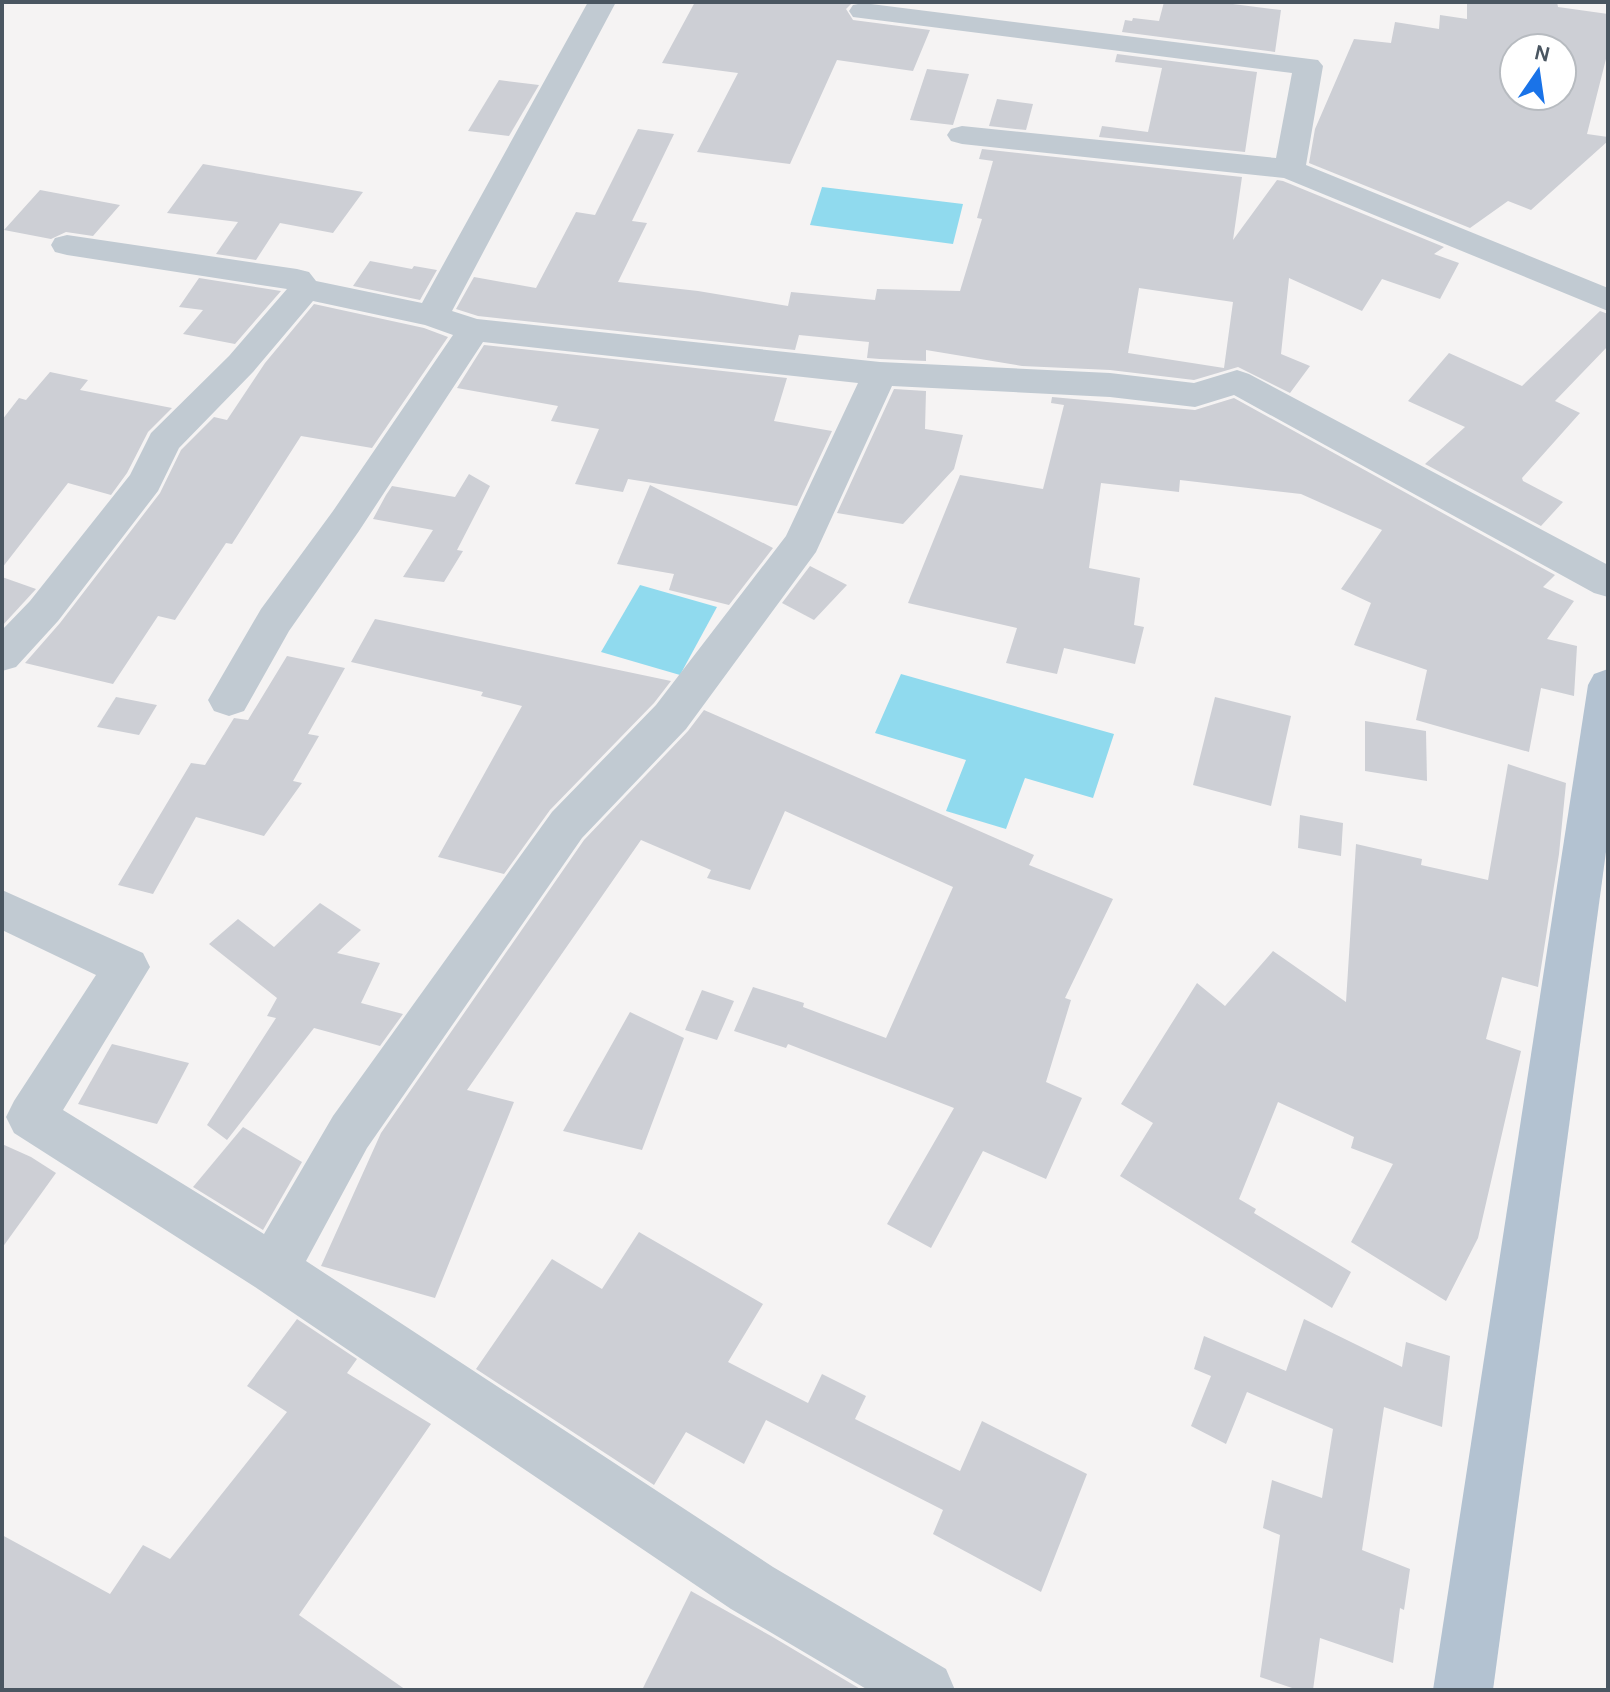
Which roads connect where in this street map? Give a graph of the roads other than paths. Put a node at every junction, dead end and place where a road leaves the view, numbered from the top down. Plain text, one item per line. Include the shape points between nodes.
1 (602, 2) edge
2 (863, 11) dead end
3 (962, 135) dead end
4 (1290, 169) junction
5 (67, 245) dead end
6 (305, 289) junction
7 (1608, 300) edge
8 (432, 316) junction
9 (474, 330) junction
10 (880, 374) junction
11 (1608, 583) edge
12 (2, 656) edge
13 (1608, 685) edge
14 (229, 700) dead end
15 (2, 909) edge
16 (273, 1269) junction
17 (925, 1690) edge
18 (1463, 1690) edge

1 - 8 street
2 - 4 street via 1308,66
3 - 4 street
4 - 7 street
5 - 6 street via 297,279
6 - 8 street
6 - 12 street via 164,442 145,482
8 - 9 street
9 - 10 street
9 - 14 street via 275,620
10 - 11 street via 1110,385 1195,395 1237,382
10 - 16 street via 802,542 671,717 567,825 350,1132
13 - 18 main road
15 - 16 street via 127,967 31,1117
16 - 17 street via 752,1588

